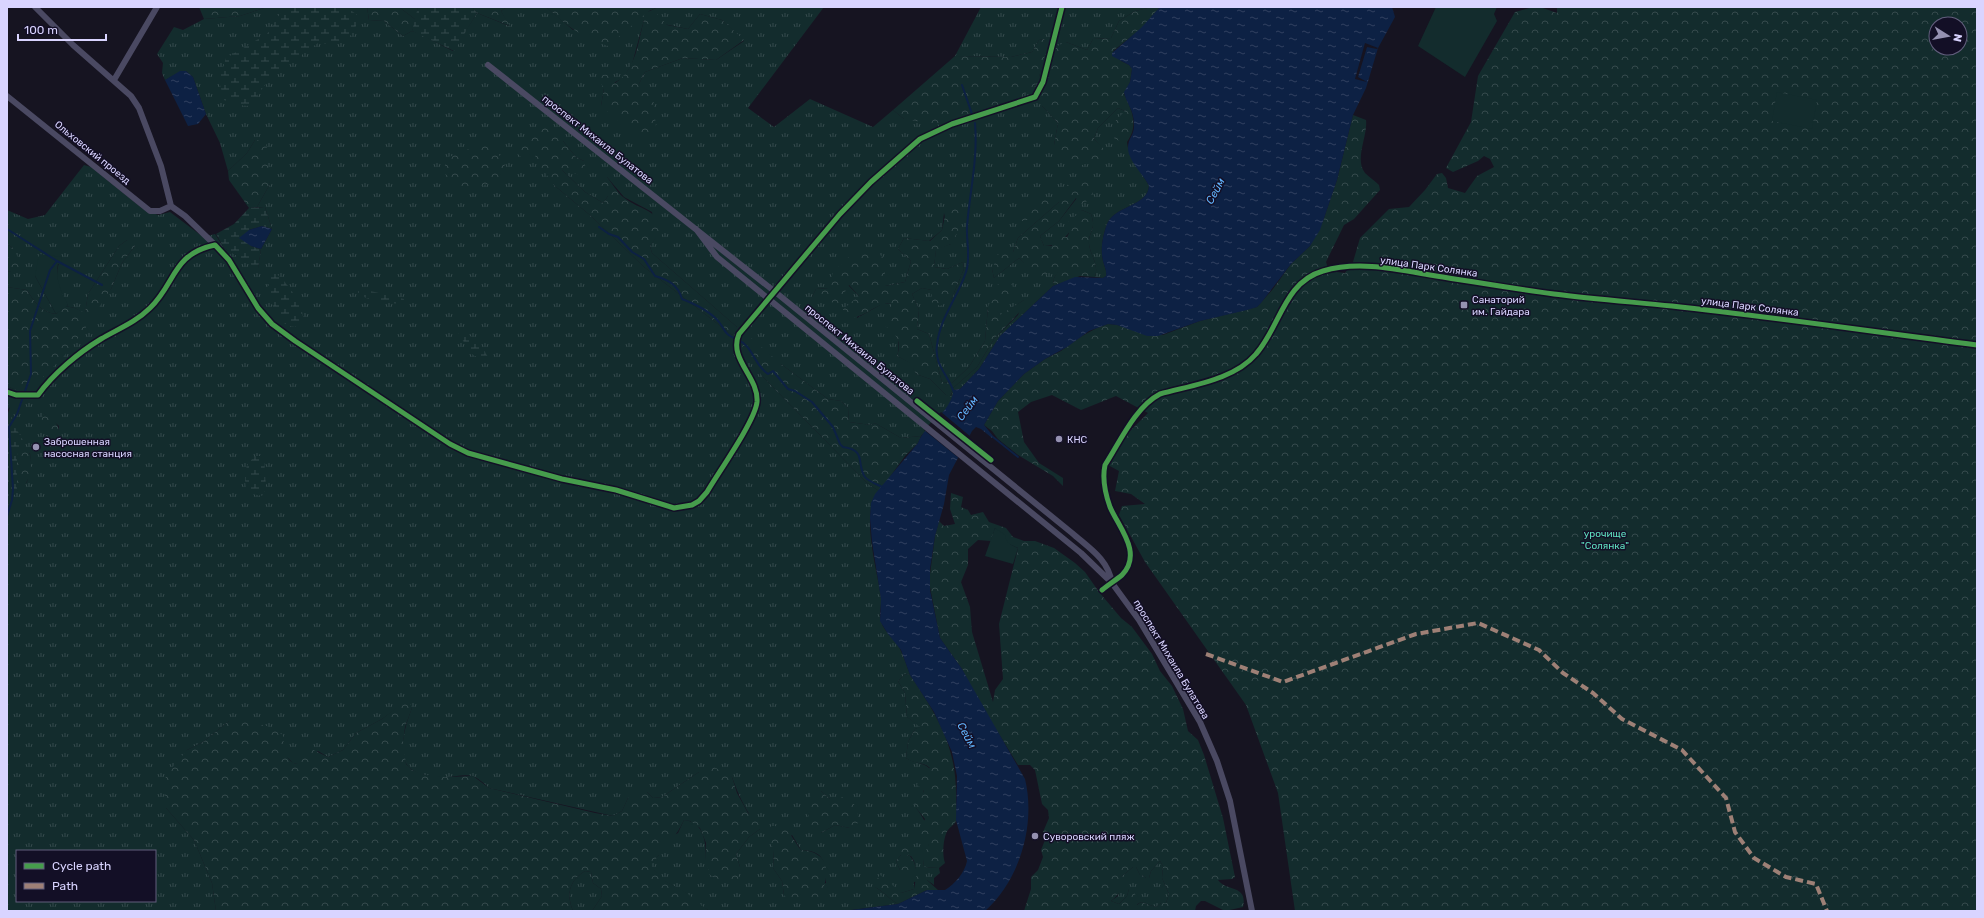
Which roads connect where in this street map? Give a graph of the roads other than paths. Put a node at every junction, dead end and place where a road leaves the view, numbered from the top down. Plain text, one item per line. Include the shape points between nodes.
1 (35, 7) edge
2 (157, 7) edge
3 (1062, 7) edge
4 (488, 65) dead end
5 (114, 80) junction
6 (7, 96) edge
7 (171, 206) junction
8 (696, 229) junction
9 (215, 245) junction
10 (774, 292) junction
11 (767, 299) junction
12 (1977, 345) edge
13 (7, 392) edge
14 (1112, 583) junction
15 (1102, 590) dead end
16 (1252, 911) edge

1 - 5 street via 73,45
2 - 5 street
3 - 10 street via 1043,82 1035,97 952,124 920,139 871,182 840,214
4 - 8 street, проспект Михаила Булатова
5 - 7 street via 131,96 139,108 161,166
6 - 7 street, Ольховский проезд via 150,211 160,211
7 - 9 street
8 - 10 street, проспект Михаила Булатова
8 - 11 street, проспект Михаила Булатова via 716,257
9 - 11 street via 229,260 258,308 272,324 450,444 468,453 562,479 616,490 674,508 692,505 707,492 755,412 756,394 736,346 739,334
9 - 13 street via 202,249 180,263 160,296 140,318 91,345 44,386 38,396
10 - 11 street
10 - 14 street, проспект Михаила Булатова via 1095,553 1108,567
11 - 14 street, проспект Михаила Булатова via 1081,553
12 - 14 street, улица Парк Солянка via 1803,322 1554,294 1398,269 1355,266 1325,270 1310,276 1298,285 1256,355 1229,374 1152,398 1136,417 1104,470 1104,485 1108,499 1130,546 1127,568
14 - 15 street, улица Парк Солянка
14 - 16 street, проспект Михаила Булатова via 1139,620 1178,684 1200,722 1217,761 1230,801

